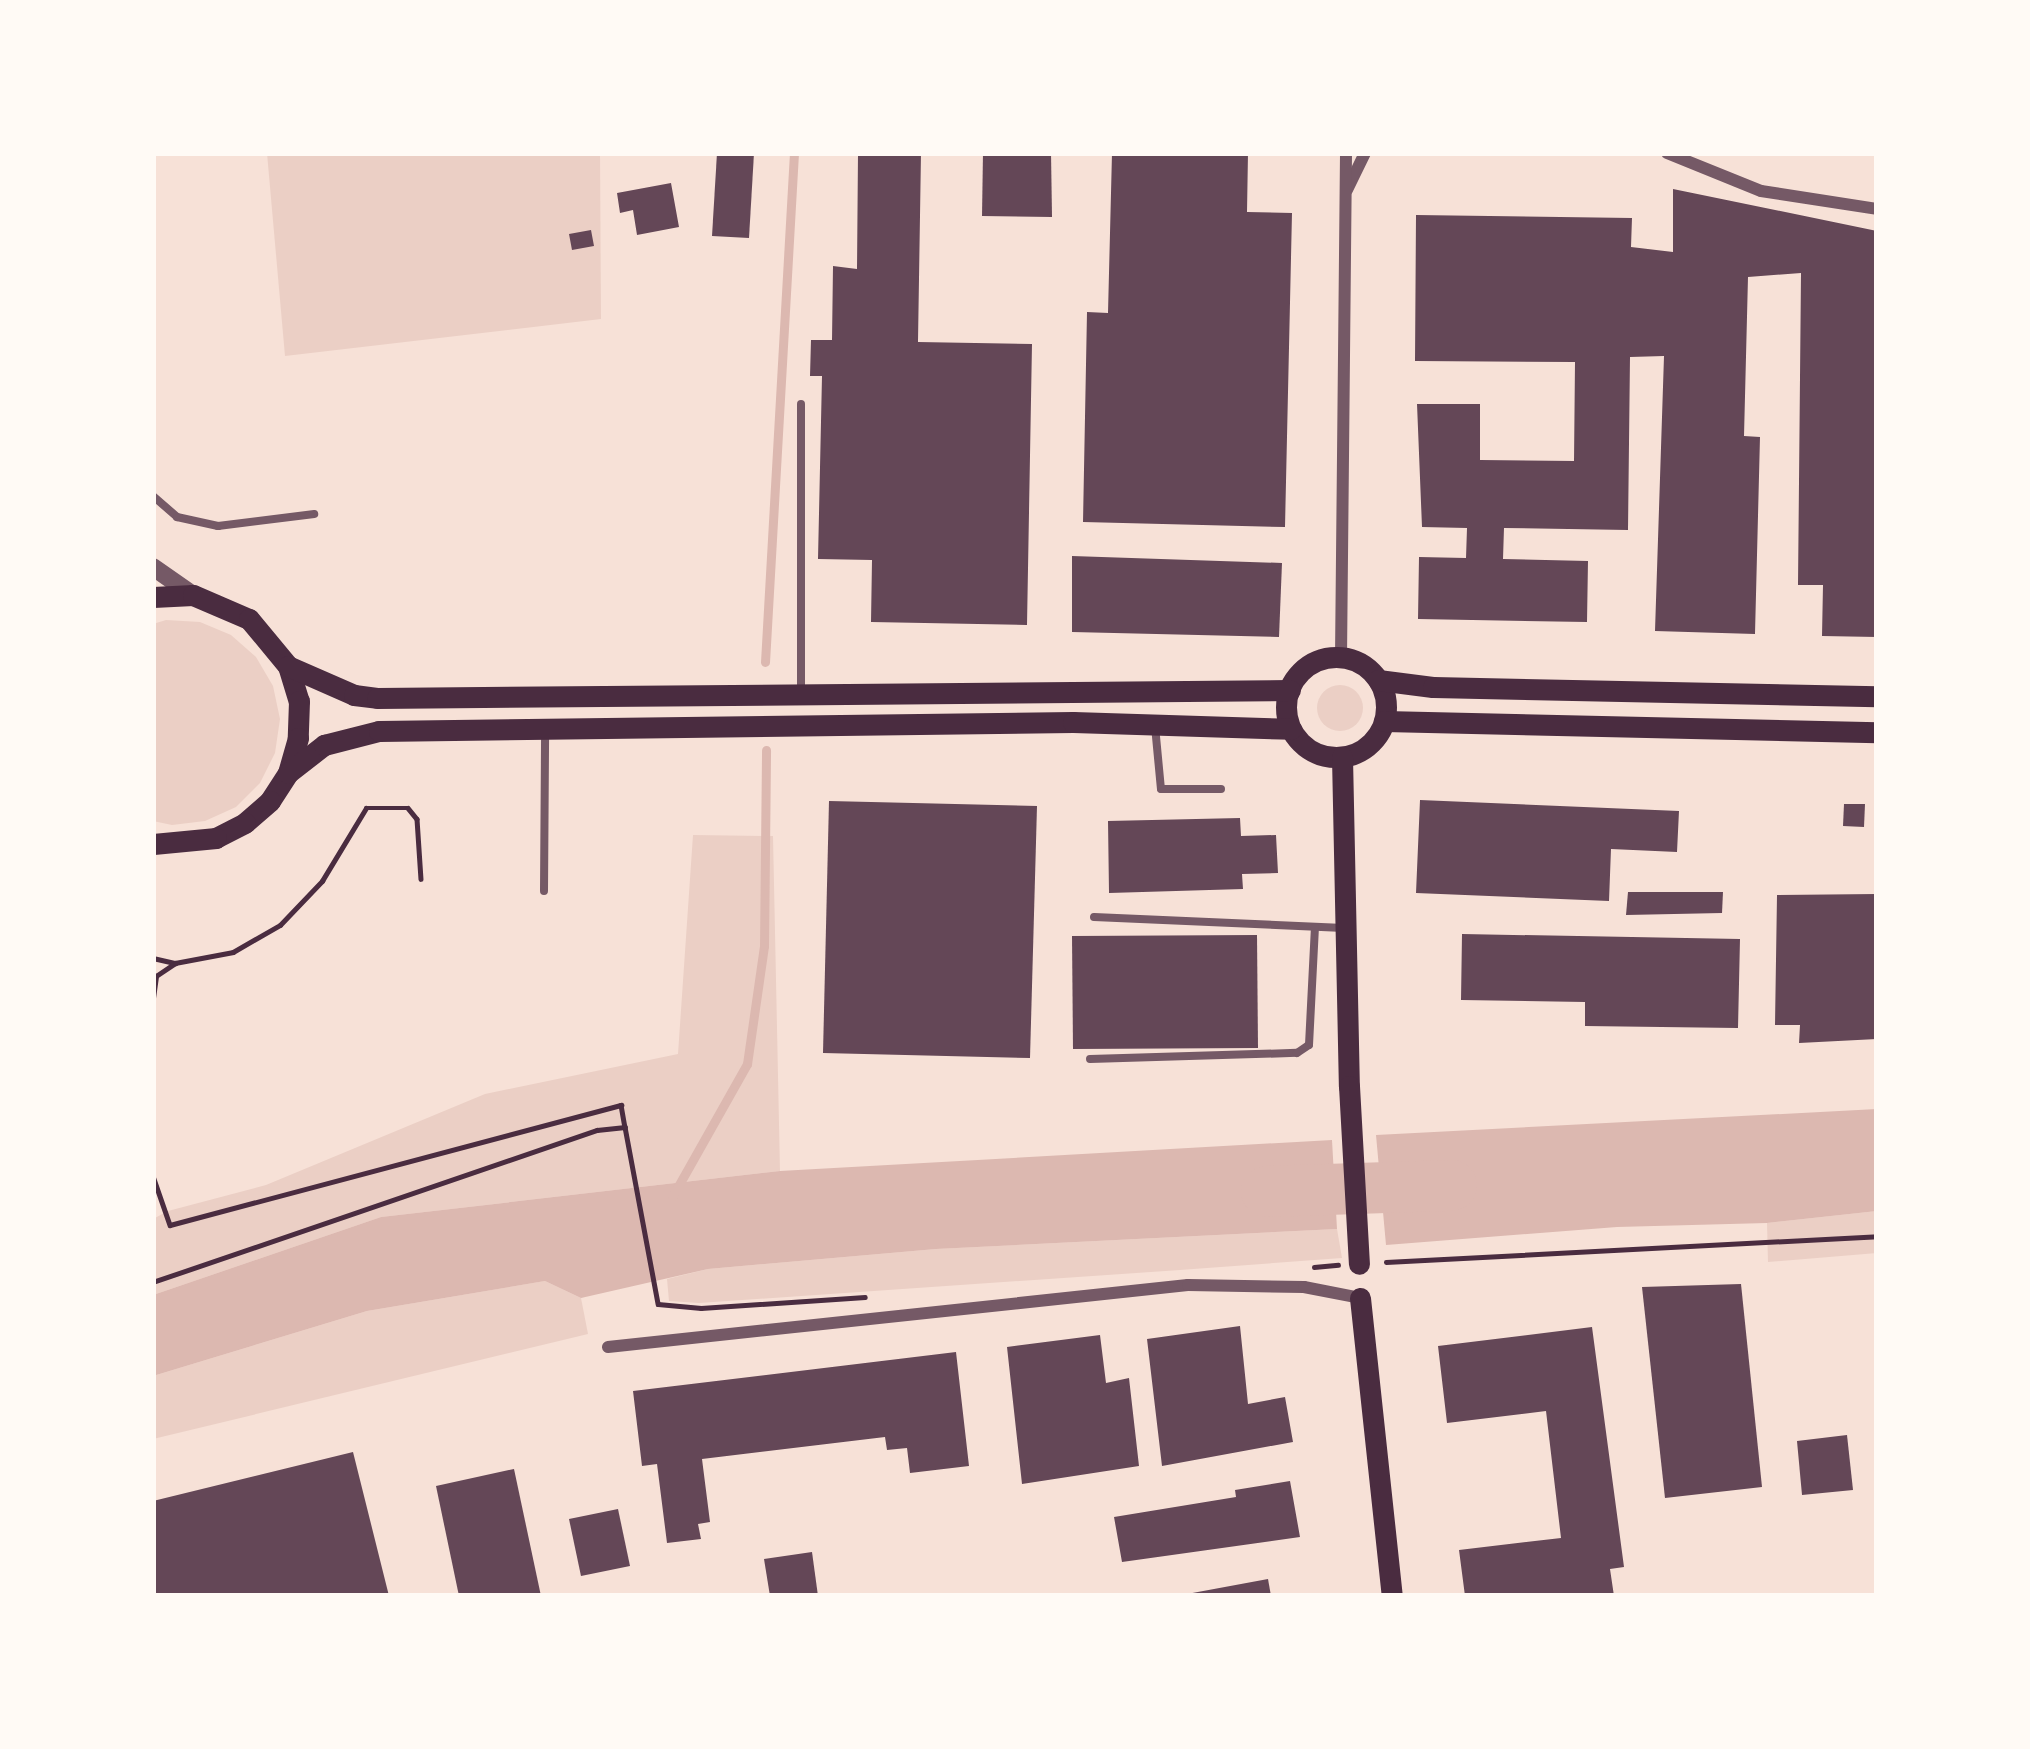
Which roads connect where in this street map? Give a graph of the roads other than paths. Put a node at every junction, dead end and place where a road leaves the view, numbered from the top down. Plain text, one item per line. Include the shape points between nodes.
1 (1346, 153) edge
2 (1365, 153) edge
3 (1667, 153) edge
4 (1343, 197) junction
5 (1877, 209) edge
6 (801, 404) dead end
7 (153, 496) edge
8 (314, 514) dead end
9 (153, 566) edge
10 (193, 596) junction
11 (153, 597) edge
12 (1341, 657) junction
13 (288, 666) junction
14 (1378, 680) junction
15 (1290, 690) junction
16 (801, 695) junction
17 (1877, 696) edge
18 (1384, 721) junction
19 (1155, 725) junction
20 (545, 729) junction
21 (1291, 729) junction
22 (1877, 732) edge
23 (1342, 758) junction
24 (288, 773) junction
25 (1221, 789) dead end
26 (153, 844) edge
27 (544, 891) dead end
28 (1094, 917) dead end
29 (1315, 926) junction
30 (1346, 928) junction
31 (1090, 1059) dead end
32 (1360, 1264) joint
33 (1360, 1298) junction
34 (608, 1347) dead end
35 (1392, 1596) edge

1 - 4 street
2 - 4 street
3 - 5 street via 1761,191
4 - 12 street
6 - 16 lane
7 - 8 lane via 177,517 218,526
9 - 10 street
10 - 11 main road
10 - 13 main road via 249,619
12 - 14 main road
12 - 15 main road via 1312,664
13 - 16 main road via 377,698
13 - 24 main road via 298,720
14 - 17 main road
14 - 18 main road
15 - 16 main road
15 - 21 main road
18 - 22 main road
18 - 23 main road via 1370,744
19 - 20 main road
19 - 21 main road
19 - 25 lane via 1161,789
20 - 24 main road via 352,735
20 - 27 lane
21 - 23 main road via 1314,752
23 - 30 main road
24 - 26 main road via 245,823 216,838
28 - 29 lane
29 - 30 lane
29 - 31 lane via 1309,1045 1297,1053
30 - 32 main road
32 - 33 street
33 - 34 street via 1304,1287 1188,1285
33 - 35 main road

